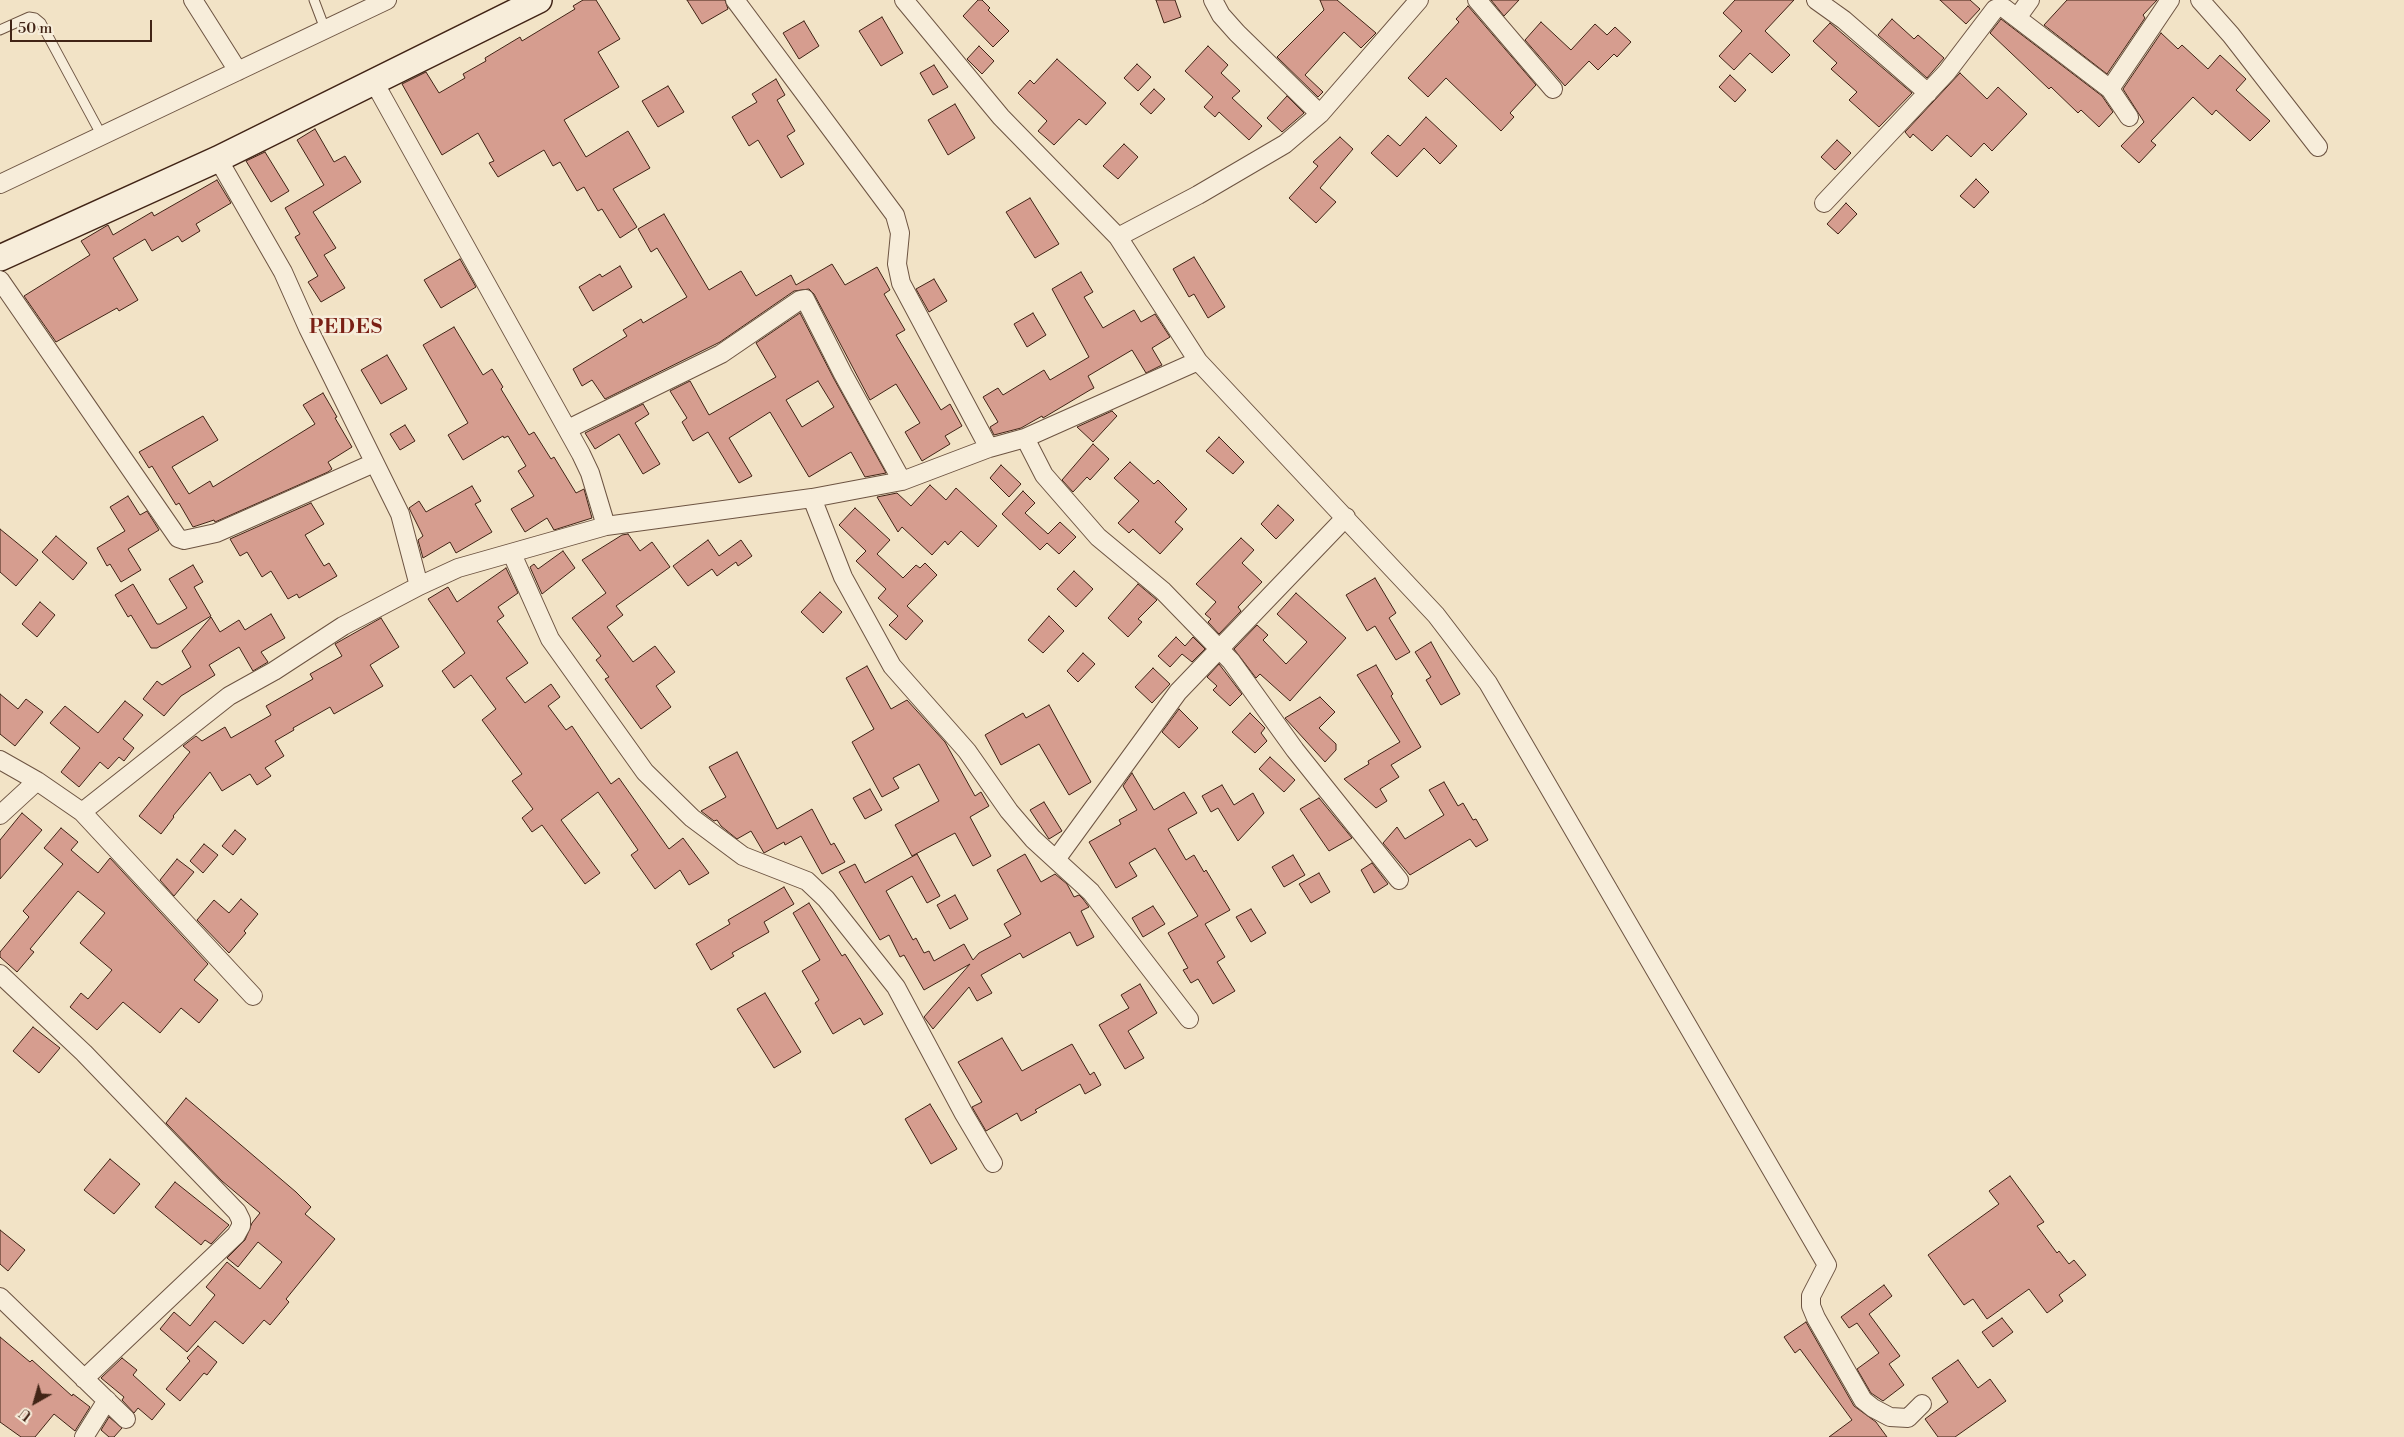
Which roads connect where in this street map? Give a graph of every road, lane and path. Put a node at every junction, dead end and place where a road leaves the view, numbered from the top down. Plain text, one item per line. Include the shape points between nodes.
1 (193, 0) edge
2 (314, 0) edge
3 (387, 0) edge
4 (539, 0) edge
5 (735, 0) edge
6 (904, 0) edge
7 (1213, 0) edge
8 (1419, 0) edge
9 (1477, 0) edge
10 (1816, 0) edge
11 (2030, 0) edge
12 (2170, 0) edge
13 (2200, 0) edge
14 (2017, 18) junction
15 (325, 29) junction
16 (0, 30) edge
17 (238, 71) junction
18 (374, 82) junction
19 (2110, 89) junction
20 (1553, 90) dead end
21 (1928, 93) junction
22 (1320, 114) junction
23 (2129, 117) dead end
24 (102, 136) junction
25 (2318, 147) dead end
26 (218, 159) junction
27 (0, 184) edge
28 (1824, 203) dead end
29 (1118, 237) junction
30 (0, 258) edge
31 (0, 280) edge
32 (1198, 361) junction
33 (568, 429) junction
34 (1025, 438) junction
35 (989, 448) junction
36 (374, 463) junction
37 (902, 481) junction
38 (812, 498) junction
39 (1346, 518) junction
40 (606, 526) junction
41 (512, 554) junction
42 (419, 586) junction
43 (1219, 649) junction
44 (0, 760) edge
45 (38, 781) junction
46 (82, 812) junction
47 (0, 815) edge
48 (1057, 858) junction
49 (1399, 880) dead end
50 (0, 974) edge
51 (253, 996) dead end
52 (1189, 1019) dead end
53 (993, 1163) dead end
54 (0, 1297) edge
55 (84, 1379) junction
56 (107, 1400) junction
57 (1922, 1404) dead end
58 (126, 1419) dead end
59 (84, 1437) edge

1 - 17 street
2 - 15 lane
3 - 15 street
4 - 18 main road
5 - 35 street via 895,215 900,233 897,264 901,284
6 - 29 street via 1001,117
7 - 22 street via 1236,33
8 - 22 street
9 - 20 street
10 - 21 street via 1844,20
11 - 14 street
12 - 19 street
13 - 25 street via 2231,34
14 - 19 street
14 - 21 street via 2004,8 1995,9
15 - 17 street
16 - 24 lane via 29,17 41,23
17 - 24 street
18 - 26 main road
18 - 33 street
19 - 23 street
21 - 28 street
22 - 29 street via 1285,144
24 - 27 street
26 - 30 main road
26 - 36 street via 283,272
29 - 32 street
31 - 36 street via 178,538 184,540 216,532
32 - 34 street
32 - 39 street
33 - 37 street via 721,354 806,299
33 - 40 street via 590,473
34 - 35 street
34 - 43 street via 1044,476 1098,537 1163,591
35 - 37 street
36 - 42 street via 400,514
37 - 38 street
38 - 40 street
38 - 48 street via 843,577 892,666 967,751 1033,839
39 - 43 street
39 - 57 street via 1436,615 1488,683 1644,946 1827,1265 1812,1296 1811,1306 1863,1400 1890,1417 1908,1418
40 - 41 street
41 - 42 street via 458,568
41 - 53 street via 550,639 645,772 692,818 743,856 807,881 826,899 896,988
42 - 46 street via 343,626 229,696
43 - 48 street via 1161,714
43 - 49 street
44 - 45 street
45 - 46 street
45 - 47 street
46 - 51 street
48 - 52 street via 1091,892
50 - 55 street via 84,1052 238,1212 241,1220 236,1235
54 - 55 street
55 - 56 street
56 - 58 street
56 - 59 street

